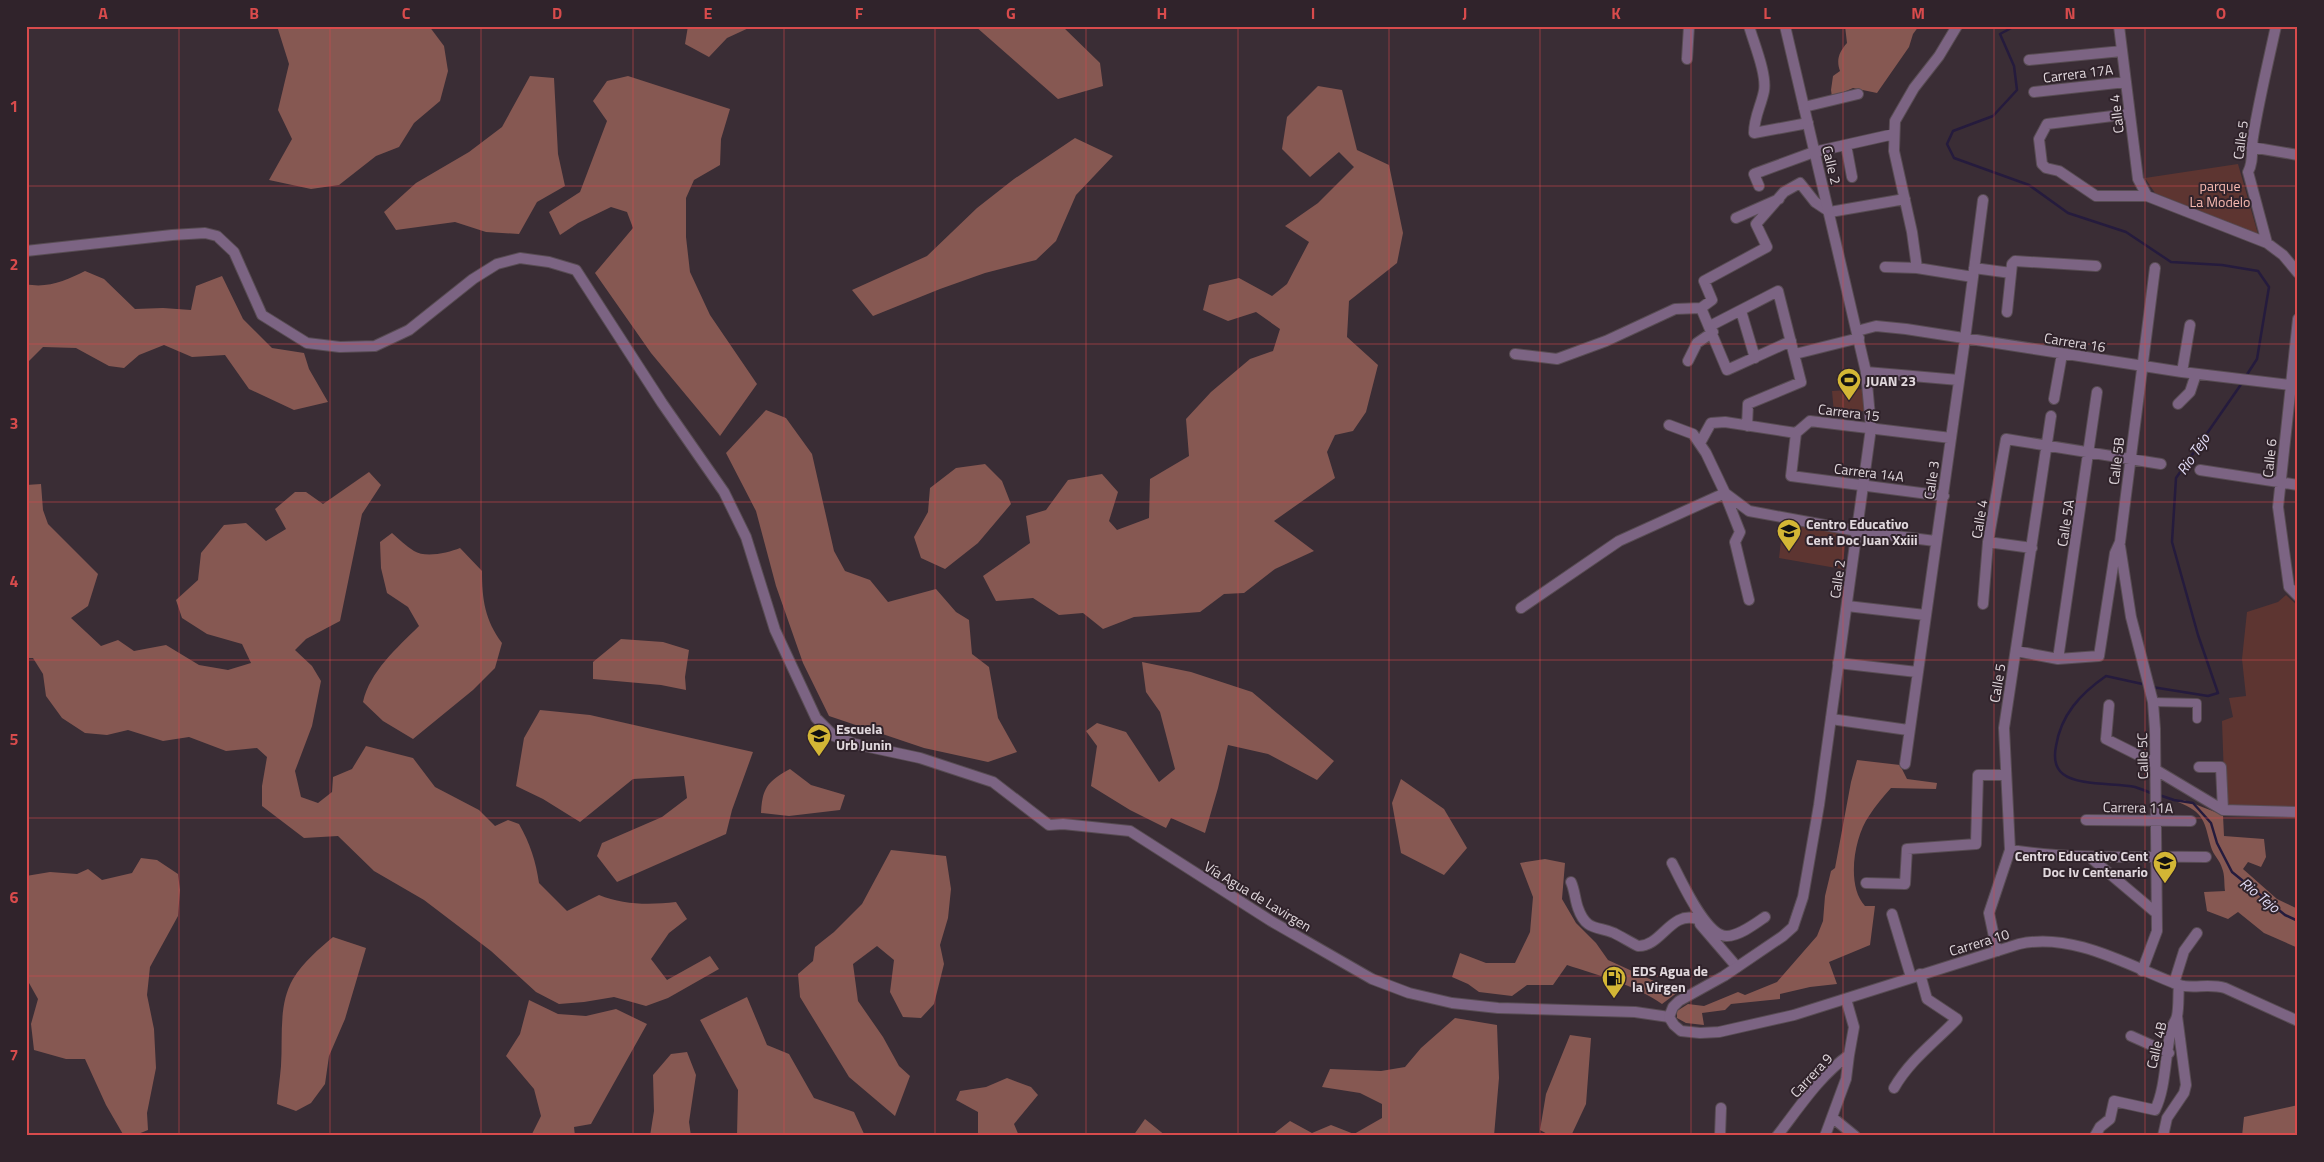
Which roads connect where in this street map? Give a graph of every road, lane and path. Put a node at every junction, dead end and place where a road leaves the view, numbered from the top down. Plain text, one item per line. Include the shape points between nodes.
1 (1689, 26) edge
2 (1749, 26) edge
3 (1786, 26) edge
4 (1957, 26) edge
5 (2119, 26) edge
6 (2276, 26) edge
7 (2122, 50) junction
8 (1687, 59) dead end
9 (2028, 60) dead end
10 (2126, 82) junction
11 (2034, 92) dead end
12 (1858, 94) dead end
13 (1804, 107) junction
14 (2129, 114) junction
15 (1808, 123) junction
16 (1894, 134) junction
17 (1846, 146) junction
18 (2251, 147) junction
19 (1814, 152) junction
20 (2298, 155) edge
21 (1852, 177) dead end
22 (1759, 186) dead end
23 (2147, 196) junction
24 (1780, 198) junction
25 (1905, 199) junction
26 (1983, 200) dead end
27 (1830, 212) junction
28 (1736, 218) dead end
29 (2266, 243) junction
30 (26, 251) edge
31 (2096, 266) dead end
32 (1885, 267) dead end
33 (1917, 268) junction
34 (2155, 268) dead end
35 (1974, 272) junction
36 (2011, 273) junction
37 (2298, 273) edge
38 (1701, 308) junction
39 (1741, 311) junction
40 (2007, 312) dead end
41 (2298, 318) edge
42 (2190, 325) dead end
43 (1711, 329) junction
44 (1858, 334) junction
45 (1965, 338) junction
46 (1791, 341) junction
47 (1515, 354) dead end
48 (1795, 354) junction
49 (2062, 354) junction
50 (1754, 358) junction
51 (1688, 361) dead end
52 (2142, 366) junction
53 (1866, 372) junction
54 (2182, 372) junction
55 (2196, 374) junction
56 (1959, 380) junction
57 (2290, 385) junction
58 (2097, 392) dead end
59 (2054, 400) dead end
60 (2178, 404) dead end
61 (2051, 416) dead end
62 (1669, 424) dead end
63 (1747, 426) junction
64 (1871, 428) junction
65 (1796, 434) junction
66 (1951, 438) junction
67 (1700, 443) junction
68 (2046, 447) junction
69 (2090, 453) junction
70 (2130, 459) junction
71 (2161, 464) dead end
72 (2200, 470) dead end
73 (2280, 482) junction
74 (1864, 485) junction
75 (2298, 485) edge
76 (1725, 493) junction
77 (1944, 496) junction
78 (1857, 531) junction
79 (1935, 541) junction
80 (1988, 542) junction
81 (2120, 542) junction
82 (2032, 548) junction
83 (2298, 596) edge
84 (1749, 600) dead end
85 (1983, 604) dead end
86 (1847, 606) junction
87 (1521, 608) dead end
88 (1925, 615) junction
89 (2016, 651) junction
90 (2058, 659) junction
91 (1838, 664) junction
92 (1917, 672) junction
93 (2152, 699) junction
94 (2108, 705) dead end
95 (1831, 719) junction
96 (2197, 719) dead end
97 (1908, 730) junction
98 (1905, 764) dead end
99 (2155, 766) junction
100 (2199, 767) dead end
101 (2005, 774) junction
102 (2223, 810) junction
103 (2298, 812) edge
104 (2086, 820) dead end
105 (2156, 821) junction
106 (2191, 821) dead end
107 (2010, 850) junction
108 (2156, 856) junction
109 (2206, 857) dead end
110 (2092, 858) junction
111 (1672, 863) dead end
112 (1571, 882) dead end
113 (1866, 883) dead end
114 (1696, 908) junction
115 (2155, 912) junction
116 (1892, 914) dead end
117 (1766, 917) dead end
118 (1697, 919) junction
119 (2197, 933) dead end
120 (1997, 951) junction
121 (1737, 967) junction
122 (2142, 971) junction
123 (1916, 975) junction
124 (2177, 984) junction
125 (1846, 1000) junction
126 (2177, 1016) junction
127 (1669, 1017) junction
128 (2298, 1021) edge
129 (2131, 1036) dead end
130 (2169, 1053) junction
131 (1849, 1055) junction
132 (1894, 1088) dead end
133 (1721, 1108) dead end
134 (1833, 1118) junction
135 (1720, 1136) edge
136 (1777, 1136) edge
137 (1825, 1136) edge
138 (1855, 1136) edge
139 (2095, 1136) edge
140 (2163, 1136) edge

1 - 8 street
2 - 15 street via 1765,89 1754,122 1754,133
3 - 13 street, Calle 2
4 - 16 street via 1904,106
5 - 7 street, Calle 4
6 - 18 street, Calle 5
7 - 9 street
7 - 10 street, Calle 4
10 - 11 street, Carrera 17A
10 - 14 street, Calle 4
12 - 13 street
13 - 15 street, Calle 2
14 - 23 street, Calle 4 via 2138,179
14 - 23 street via 2047,124 2039,139 2042,164 2059,171 2096,196
15 - 19 street, Calle 2
16 - 17 street
16 - 25 street via 1894,151
17 - 19 street
17 - 21 street
18 - 20 street
18 - 29 street, Calle 5 via 2248,172
19 - 22 street via 1754,174
19 - 27 street, Calle 2
23 - 29 street
24 - 27 street via 1800,183 1815,202
24 - 28 street
24 - 38 street via 1756,224 1766,247 1704,281 1712,300
25 - 27 street
25 - 33 street
26 - 35 street, Calle 3
27 - 44 street, Calle 2
29 - 37 street via 2283,255
30 - 127 street, Vía Agua de Lavirgen via 172,235 205,233 217,236 234,252 262,315 308,343 340,347 375,346 409,330 497,264 520,258 576,270 724,492 746,537 775,630 816,718 834,736 920,758 993,782 1049,825 1130,832 1271,921 1372,979 1409,993 1452,1003 1498,1008 1635,1012
31 - 36 street via 2017,260 2013,262
32 - 33 street
33 - 35 street
34 - 52 street, Calle 5B
35 - 36 street
35 - 45 street, Calle 3
36 - 40 street
38 - 43 street
38 - 47 street via 1675,310 1557,359
39 - 43 street
39 - 46 street via 1778,291
39 - 50 street
41 - 57 street, Calle 6
42 - 54 street
43 - 50 street via 1727,370
43 - 51 street via 1697,343
44 - 45 street, Carrera 16 via 1876,326
44 - 48 street, Carrera 16
44 - 53 street, Calle 2
45 - 49 street, Carrera 16
45 - 56 street, Calle 3
46 - 48 street
46 - 50 street
48 - 63 street via 1801,382 1748,404
49 - 52 street, Carrera 16
49 - 59 street
52 - 54 street, Carrera 16
52 - 70 street, Calle 5B
53 - 56 street
53 - 64 street, Calle 2
54 - 55 street, Carrera 16
55 - 57 street, Carrera 16
55 - 60 street via 2190,392
56 - 66 street, Calle 3
57 - 73 street, Calle 6
58 - 69 street, Calle 5A
61 - 68 street, Calle 5
62 - 67 street via 1693,434
63 - 65 street
63 - 67 street via 1712,423
64 - 65 street, Carrera 15 via 1810,421
64 - 66 street, Carrera 15
64 - 74 street, Calle 2
65 - 74 street, Carrera 14A via 1792,476
66 - 77 street, Calle 3
67 - 76 street
68 - 69 street
68 - 80 street, Calle 4 via 2006,439
68 - 82 street, Calle 5
69 - 70 street
69 - 90 street, Calle 5A
70 - 71 street
70 - 81 street, Calle 5B
72 - 73 street
73 - 75 street
73 - 83 street, Calle 6 via 2278,507 2284,560 2289,587
74 - 77 street, Carrera 14A
74 - 78 street, Calle 2
76 - 78 street via 1749,511
76 - 84 street via 1740,532 1735,542
76 - 87 street via 1619,541
77 - 79 street, Calle 3
78 - 79 street
78 - 86 street, Calle 2
79 - 88 street, Calle 3
80 - 82 street
80 - 85 street, Calle 4
81 - 90 street, Calle 5B via 2115,553 2099,656
81 - 93 street, Calle 5C via 2131,617
82 - 89 street, Calle 5
86 - 88 street
86 - 91 street, Calle 2
88 - 92 street, Calle 3
89 - 90 street
89 - 101 street, Calle 5 via 2004,728
91 - 92 street
91 - 95 street, Calle 2
92 - 97 street, Calle 3
93 - 96 street via 2197,703
93 - 99 street, Calle 5C
94 - 99 street via 2106,739
95 - 97 street
95 - 121 street, Calle 2 via 1813,851 1793,927
97 - 98 street, Calle 3
99 - 102 street
99 - 105 street, Calle 5C
100 - 102 street via 2221,767
101 - 107 street, Calle 5
101 - 113 street via 1978,775 1976,844 1907,849 1905,884
102 - 103 street
104 - 105 street, Carrera 11A
105 - 106 street, Carrera 11A
105 - 108 street, Calle 5C
107 - 110 street
107 - 120 street, Calle 5 via 1989,913
108 - 109 street
108 - 110 street
108 - 115 street, Calle 5C
110 - 115 street
111 - 114 street
112 - 118 street via 1585,922 1594,929 1612,932 1638,946 1648,944 1685,917
114 - 117 street via 1712,929 1724,936
114 - 118 street
115 - 122 street, Calle 5C via 2157,931
116 - 123 street
118 - 121 street
119 - 124 street, Calle 4B via 2184,952
120 - 122 street, Carrera 10 via 2032,941 2052,940 2074,944
120 - 123 street, Carrera 10
121 - 127 street, Calle 2 via 1679,1001
122 - 124 street, Carrera 10
123 - 125 street, Carrera 10
123 - 132 street via 1927,999 1957,1020 1910,1064
124 - 126 street, Calle 4B
124 - 128 street, Carrera 10 via 2213,984
125 - 127 street, Carrera 10 via 1794,1016 1700,1034 1682,1030
125 - 131 street, Carrera 9 via 1854,1027
126 - 130 street, Calle 4B via 2171,1030
126 - 140 street via 2186,1075 2184,1092 2167,1118
129 - 130 street
130 - 139 street, Calle 4B via 2162,1098 2156,1110 2114,1101 2110,1119
131 - 134 street via 1846,1079
131 - 136 street, Carrera 9 via 1817,1084
133 - 135 street
134 - 137 street
134 - 138 street

